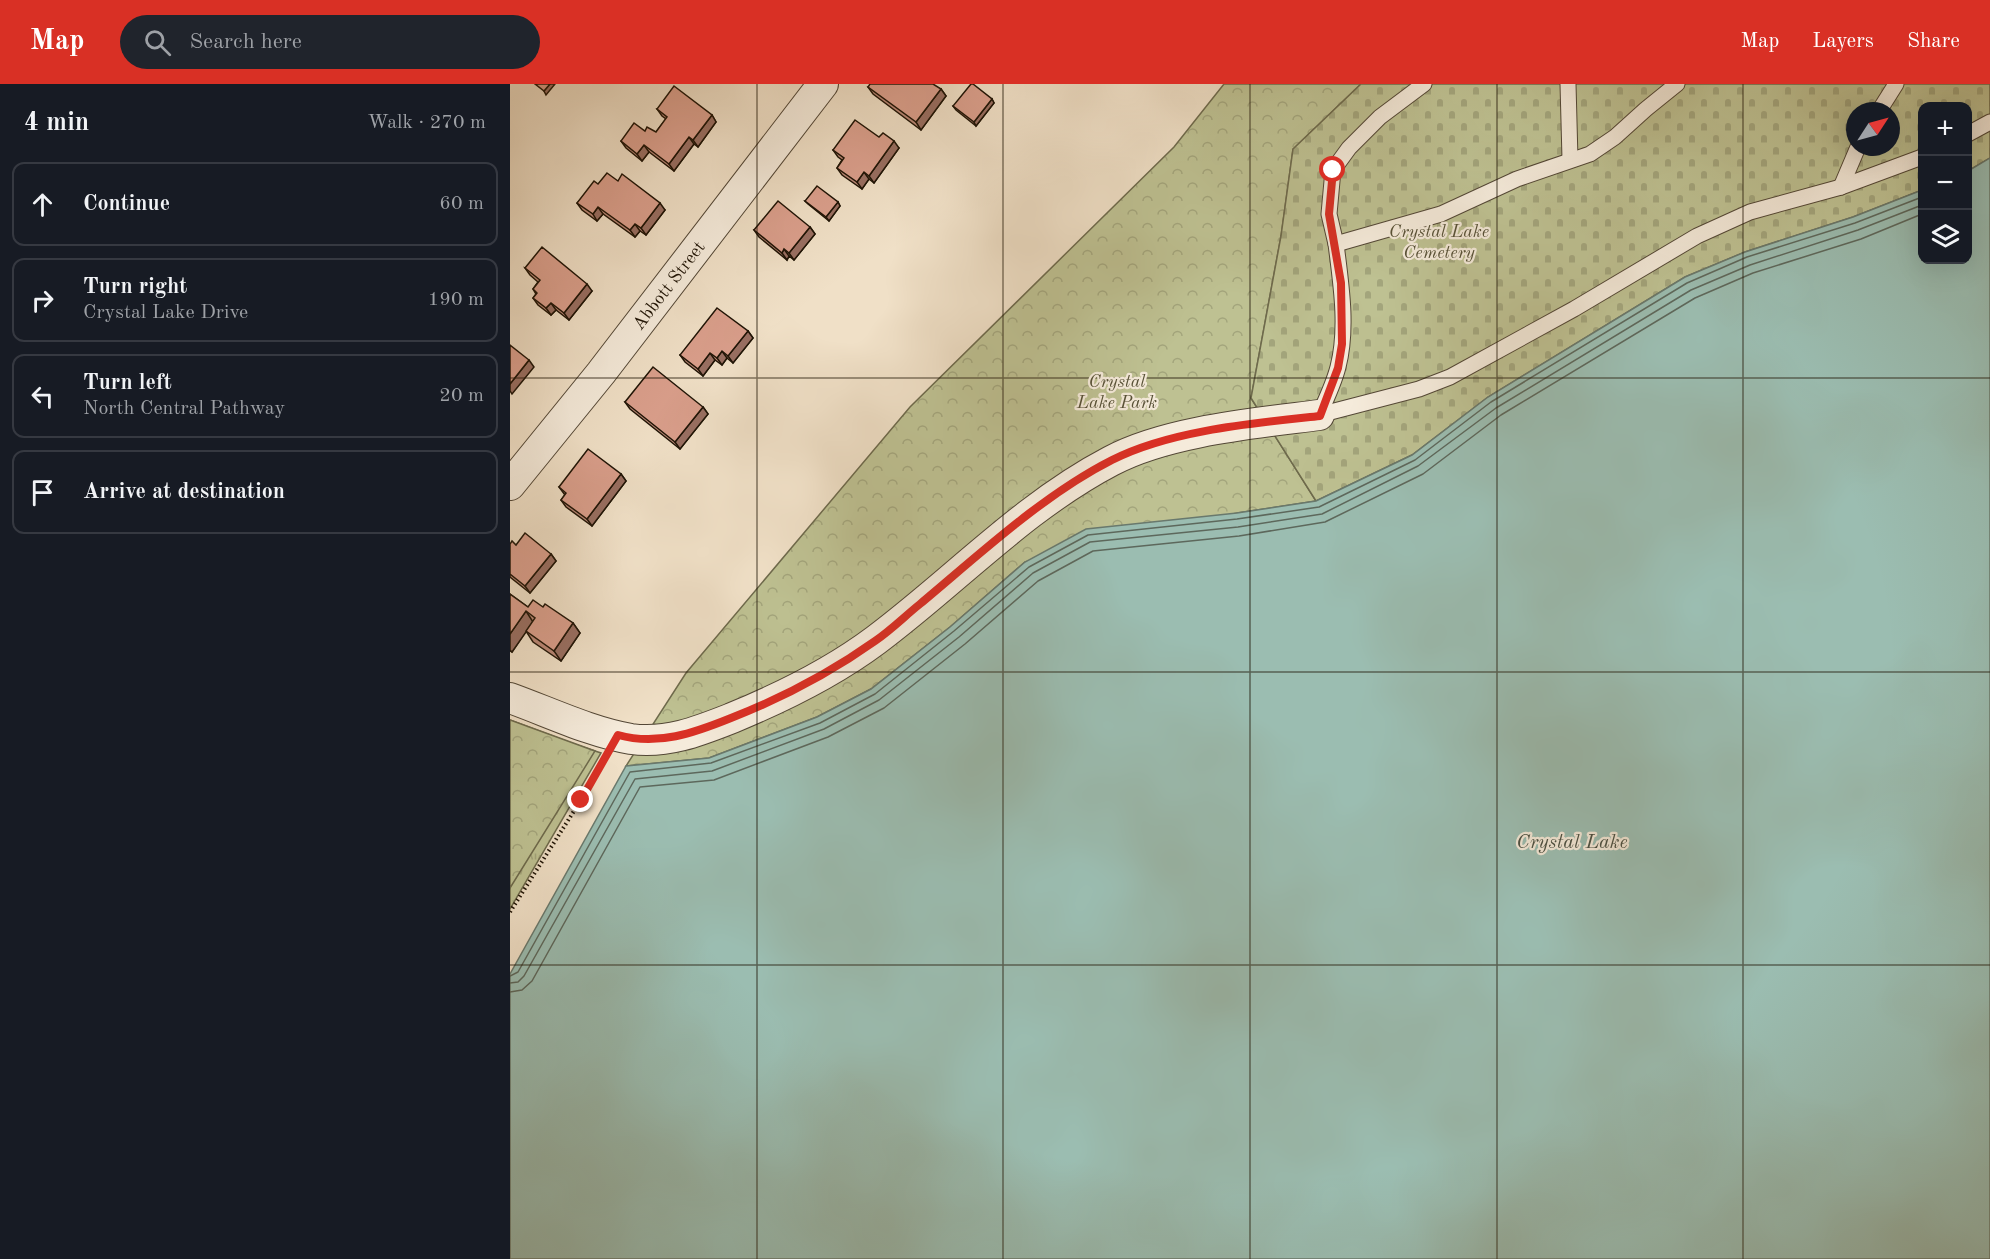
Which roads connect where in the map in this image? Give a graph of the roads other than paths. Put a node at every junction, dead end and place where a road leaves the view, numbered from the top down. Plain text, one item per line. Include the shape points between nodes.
1 (823, 84) edge
2 (1424, 84) edge
3 (1568, 84) edge
4 (1677, 84) edge
5 (1896, 84) edge
6 (1885, 102) edge
7 (1990, 122) edge
8 (1972, 132) edge
9 (1854, 156) edge
10 (1570, 159) junction
11 (1918, 159) edge
12 (1840, 187) junction
13 (1336, 244) junction
14 (1320, 416) junction
15 (510, 485) edge
16 (510, 698) edge

1 - 15 street, Abbott Street
2 - 13 lane via 1380,117 1333,170 1329,214
3 - 10 lane
4 - 10 lane via 1590,154
5 - 6 lane
7 - 8 lane
9 - 12 lane
10 - 13 lane via 1441,214
11 - 12 lane
12 - 14 lane via 1750,212 1697,236 1450,377
13 - 14 lane via 1342,344 1338,368
14 - 16 street via 1194,435 1150,445 1114,459 1085,475 997,539 876,640 834,669 762,706 688,735 630,739

